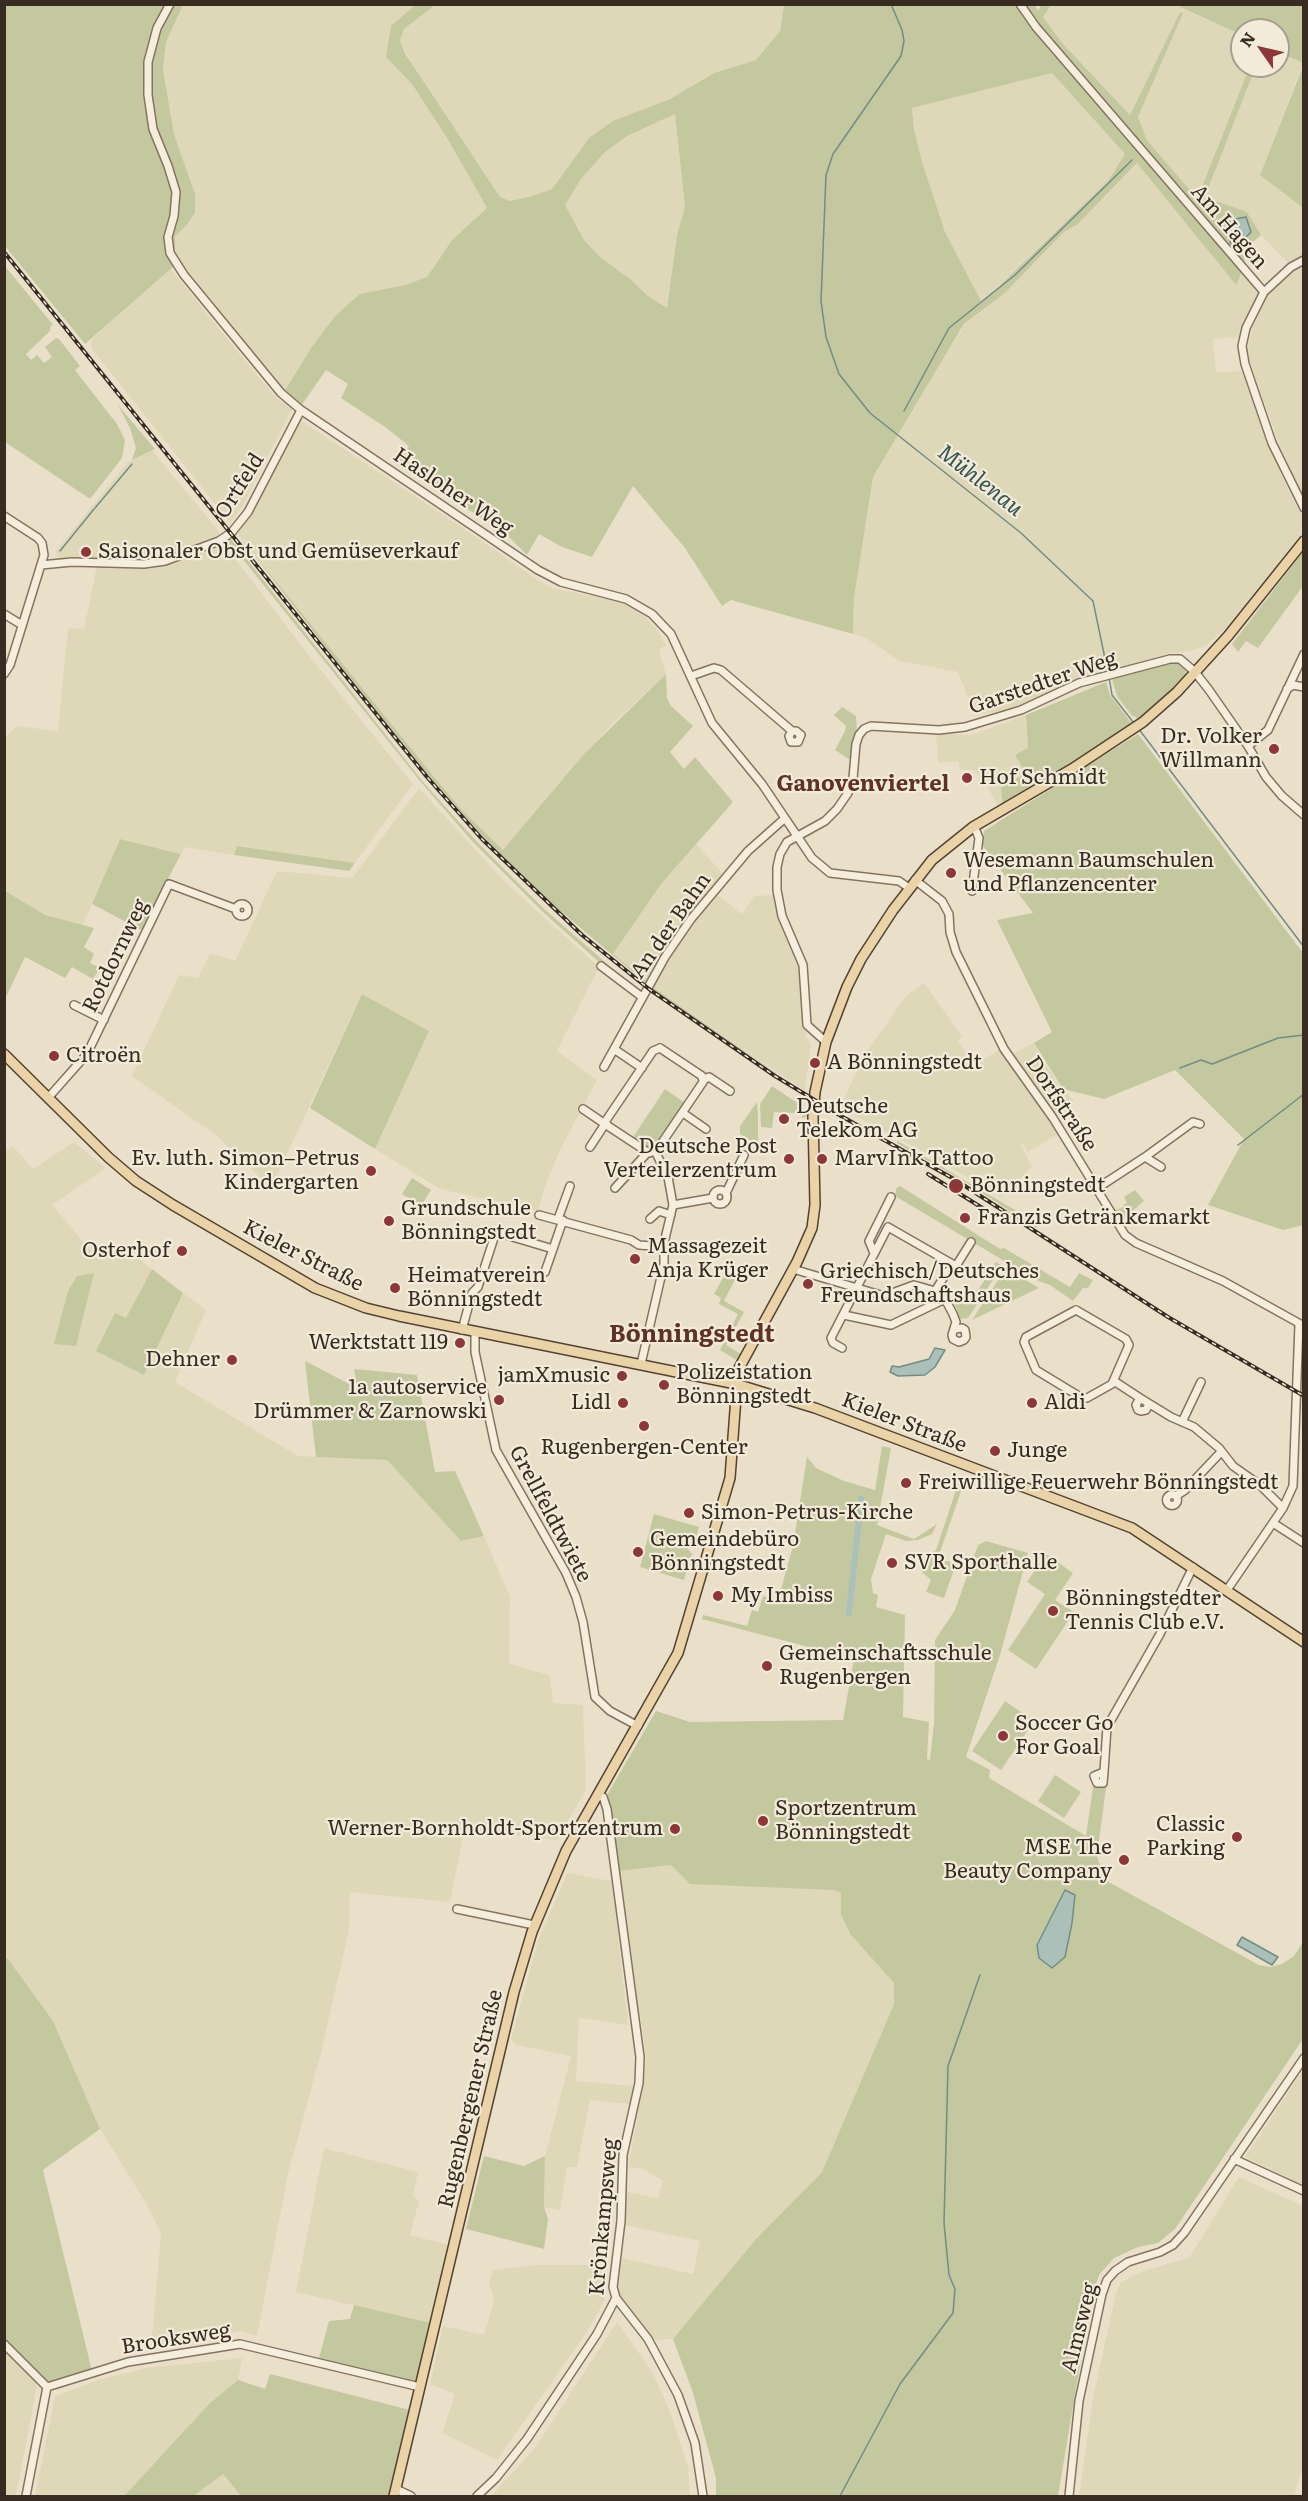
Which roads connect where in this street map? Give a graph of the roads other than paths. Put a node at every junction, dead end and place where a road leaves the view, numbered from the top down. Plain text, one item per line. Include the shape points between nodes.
1 (170, 4) edge
2 (1020, 4) edge
3 (1304, 260) edge
4 (1264, 292) junction
5 (301, 410) junction
6 (1304, 508) edge
7 (4, 516) edge
8 (1304, 541) edge
9 (41, 565) junction
10 (4, 614) edge
11 (22, 625) junction
12 (1304, 654) edge
13 (1195, 672) junction
14 (4, 674) edge
15 (691, 676) junction
16 (1304, 687) edge
17 (1287, 689) junction
18 (792, 731) dead end
19 (1248, 746) junction
20 (1304, 815) edge
21 (784, 819) junction
22 (974, 826) junction
23 (795, 836) junction
24 (912, 884) junction
25 (972, 891) dead end
26 (236, 909) dead end
27 (601, 966) dead end
28 (642, 997) junction
29 (74, 1005) dead end
30 (104, 1020) junction
31 (826, 1042) junction
32 (614, 1048) junction
33 (4, 1054) edge
34 (604, 1067) dead end
35 (642, 1068) junction
36 (703, 1080) junction
37 (730, 1091) dead end
38 (48, 1098) junction
39 (583, 1109) dead end
40 (682, 1113) junction
41 (605, 1124) junction
42 (1200, 1124) dead end
43 (706, 1129) dead end
44 (590, 1147) dead end
45 (651, 1152) junction
46 (744, 1155) dead end
47 (1145, 1157) junction
48 (1161, 1167) dead end
49 (570, 1186) dead end
50 (615, 1188) dead end
51 (1096, 1189) junction
52 (891, 1197) dead end
53 (673, 1205) junction
54 (539, 1215) dead end
55 (671, 1215) junction
56 (650, 1219) dead end
57 (560, 1220) junction
58 (971, 1242) dead end
59 (553, 1249) junction
60 (665, 1250) junction
61 (874, 1253) junction
62 (956, 1266) junction
63 (793, 1269) junction
64 (545, 1272) dead end
65 (858, 1287) junction
66 (935, 1291) junction
67 (945, 1299) junction
68 (844, 1315) junction
69 (1301, 1325) edge
70 (462, 1329) junction
71 (955, 1329) dead end
72 (474, 1332) junction
73 (842, 1348) dead end
74 (641, 1364) junction
75 (1114, 1381) junction
76 (1201, 1382) dead end
77 (736, 1384) junction
78 (1140, 1398) junction
79 (1149, 1404) junction
80 (1182, 1422) junction
81 (1221, 1452) junction
82 (1176, 1496) dead end
83 (1283, 1508) junction
84 (1273, 1523) junction
85 (1303, 1542) edge
86 (1192, 1567) junction
87 (1227, 1590) junction
88 (1304, 1642) edge
89 (637, 1727) junction
90 (1104, 1772) dead end
91 (598, 1795) junction
92 (458, 1909) dead end
93 (534, 1925) junction
94 (1304, 2058) edge
95 (1234, 2159) junction
96 (1304, 2191) edge
97 (616, 2298) junction
98 (4, 2344) edge
99 (46, 2387) junction
100 (420, 2387) junction
101 (395, 2493) edge
102 (26, 2496) edge
103 (411, 2496) edge
104 (477, 2496) edge
105 (703, 2496) edge
106 (1069, 2496) edge

1 - 5 street, Hasloher Weg via 157,28 148,62 148,95 153,129 176,192 168,237 170,253 281,393
2 - 4 street, Am Hagen via 1035,27
3 - 4 street
4 - 6 street, Am Hagen via 1246,328 1242,346 1245,364 1272,443
5 - 9 street, Ortfeld via 248,512 219,541 165,561 144,564
5 - 15 street, Hasloher Weg via 538,570 561,582 626,599 652,614 671,634
7 - 9 street via 38,537 44,555
8 - 13 main road, Rugenbergener Straße via 1249,612
9 - 11 street
10 - 11 street
11 - 14 street
12 - 17 street
13 - 19 street
13 - 22 main road, Rugenbergener Straße via 1128,734
13 - 23 street, Garstedter Weg via 1175,659 1079,683 1021,710 964,727 939,730 871,726 859,735 853,778 837,809 825,821
15 - 18 street via 714,668 721,670
15 - 21 street, Hasloher Weg via 712,723 762,784
16 - 17 street via 1293,685
17 - 19 street via 1268,730
19 - 20 street via 1266,777
21 - 23 street, Hasloher Weg
21 - 28 street, An der Bahn via 748,851 691,919
22 - 24 main road, Rugenbergener Straße via 944,849
22 - 25 street via 979,838
23 - 24 street, Hasloher Weg via 830,873
23 - 31 street via 780,854 778,899 784,925 803,965 807,1024
24 - 31 main road, Rugenbergener Straße via 861,958
24 - 51 street, Dorfstraße via 942,901 949,914 956,952 1001,1045 1053,1118
26 - 30 street, Rotdornweg via 169,884
27 - 28 street
28 - 32 street, An der Bahn
29 - 30 street
30 - 38 street, Rotdornweg via 87,1054
31 - 63 main road, Rugenbergener Straße via 815,1092 814,1216 808,1240
32 - 34 street, An der Bahn
32 - 35 street
33 - 38 main road, Kieler Straße
35 - 36 street via 653,1051 660,1048
35 - 41 street
36 - 37 street via 709,1077
36 - 40 street
38 - 70 main road, Kieler Straße via 140,1184 315,1288 366,1308
39 - 41 street
40 - 43 street
40 - 45 street
41 - 44 street
41 - 45 street
42 - 47 street via 1193,1122
45 - 50 street
45 - 53 street via 668,1178
46 - 53 street via 722,1204 713,1198
47 - 48 street
47 - 51 street
49 - 57 street
51 - 69 street, Dorfstraße via 1132,1241 1223,1281
52 - 61 street via 869,1241
53 - 55 street
54 - 57 street
55 - 56 street via 659,1212
55 - 60 street
57 - 59 street
57 - 60 street
58 - 62 street
59 - 64 street
59 - 70 street via 496,1234
60 - 74 street
61 - 62 street via 888,1226
61 - 65 street
62 - 66 street via 947,1272
63 - 65 street
63 - 77 main road, Rugenbergener Straße via 738,1370
65 - 66 street via 884,1296 914,1285
65 - 68 street
66 - 67 street
67 - 68 street via 891,1325
67 - 71 street via 955,1318
68 - 73 street via 831,1338
69 - 83 street via 1293,1486
70 - 72 main road, Kieler Straße
72 - 74 main road, Kieler Straße
72 - 89 street, Grellfeldtwiete via 496,1449 576,1597 595,1697
74 - 77 main road, Kieler Straße
75 - 75 street via 1082,1398 1036,1370 1024,1342 1026,1337 1076,1310 1126,1339 1129,1345
75 - 78 street
76 - 80 street
77 - 86 main road, Kieler Straße via 815,1408 1102,1516 1152,1540
77 - 89 main road, Rugenbergener Straße via 730,1478 700,1584 678,1653
78 - 79 street
78 - 79 street via 1138,1410 1146,1410
79 - 80 street
80 - 81 street via 1203,1433
81 - 82 street
81 - 83 street
83 - 84 street
84 - 85 street
84 - 87 street
86 - 87 main road, Kieler Straße
86 - 90 street via 1160,1634 1107,1727
87 - 88 main road, Kieler Straße
89 - 91 main road, Rugenbergener Straße
91 - 93 main road, Rugenbergener Straße via 566,1851
91 - 97 street, Krönkampsweg via 603,1797 607,1809 640,2057 639,2083 623,2155 621,2222 613,2287
92 - 93 street
93 - 100 main road, Rugenbergener Straße via 514,1992
94 - 95 street, Almsweg
95 - 96 street
95 - 106 street, Almsweg via 1173,2245 1128,2262 1107,2280 1080,2393
97 - 104 street, Krönkampsweg via 597,2334 527,2439
97 - 105 street via 648,2339 678,2395 694,2443
98 - 99 street
99 - 100 street, Brooksweg via 128,2362 240,2344
99 - 102 street
100 - 101 main road, Rugenbergener Straße
101 - 103 street

